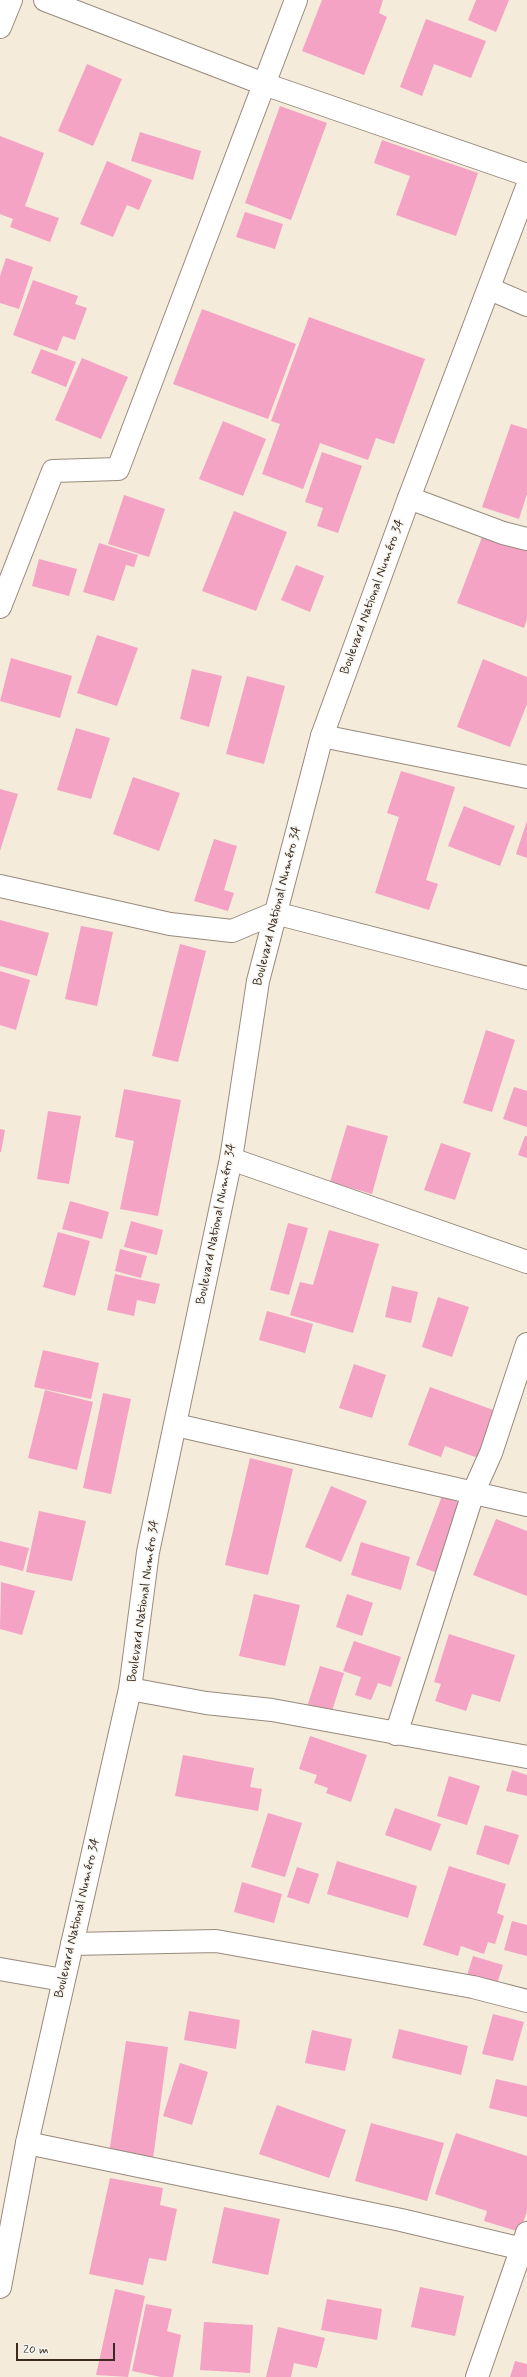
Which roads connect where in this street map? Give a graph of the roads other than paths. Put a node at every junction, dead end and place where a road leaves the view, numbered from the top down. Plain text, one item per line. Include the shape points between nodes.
1 (10, 0) edge
2 (45, 0) edge
3 (296, 0) edge
4 (0, 27) edge
5 (264, 84) junction
6 (527, 175) edge
7 (527, 187) edge
8 (490, 289) junction
9 (527, 305) edge
10 (409, 498) junction
11 (527, 539) edge
12 (0, 607) edge
13 (322, 736) junction
14 (527, 777) edge
15 (0, 886) edge
16 (275, 913) junction
17 (527, 978) edge
18 (232, 1158) junction
19 (527, 1262) edge
20 (527, 1344) edge
21 (176, 1425) junction
22 (473, 1493) junction
23 (527, 1505) edge
24 (130, 1689) junction
25 (396, 1734) junction
26 (527, 1757) edge
27 (72, 1944) junction
28 (0, 1969) edge
29 (63, 1980) junction
30 (527, 2001) edge
31 (27, 2143) junction
32 (525, 2244) edge
33 (0, 2287) edge
34 (477, 2377) edge

1 - 4 street
2 - 5 street
3 - 5 street
5 - 6 street
5 - 12 street via 118,469 53,471
7 - 8 street, Boulevard National Numéro 34
8 - 9 street
8 - 10 street, Boulevard National Numéro 34
10 - 11 street via 503,533
10 - 13 street, Boulevard National Numéro 34
13 - 14 street
13 - 16 street, Boulevard National Numéro 34
15 - 16 street via 170,924 232,931
16 - 17 street
16 - 18 street, Boulevard National Numéro 34 via 258,981
18 - 19 street
18 - 21 street, Boulevard National Numéro 34
20 - 22 street via 491,1453
21 - 22 street
21 - 24 street, Boulevard National Numéro 34 via 148,1552
22 - 23 street
22 - 25 street
24 - 25 street via 206,1703 272,1710
24 - 27 street, Boulevard National Numéro 34
25 - 26 street
27 - 29 street, Boulevard National Numéro 34
27 - 30 street via 216,1941 473,1987
28 - 29 street
29 - 31 street, Boulevard National Numéro 34
31 - 32 street
31 - 33 street, Boulevard National Numéro 34
32 - 34 street

